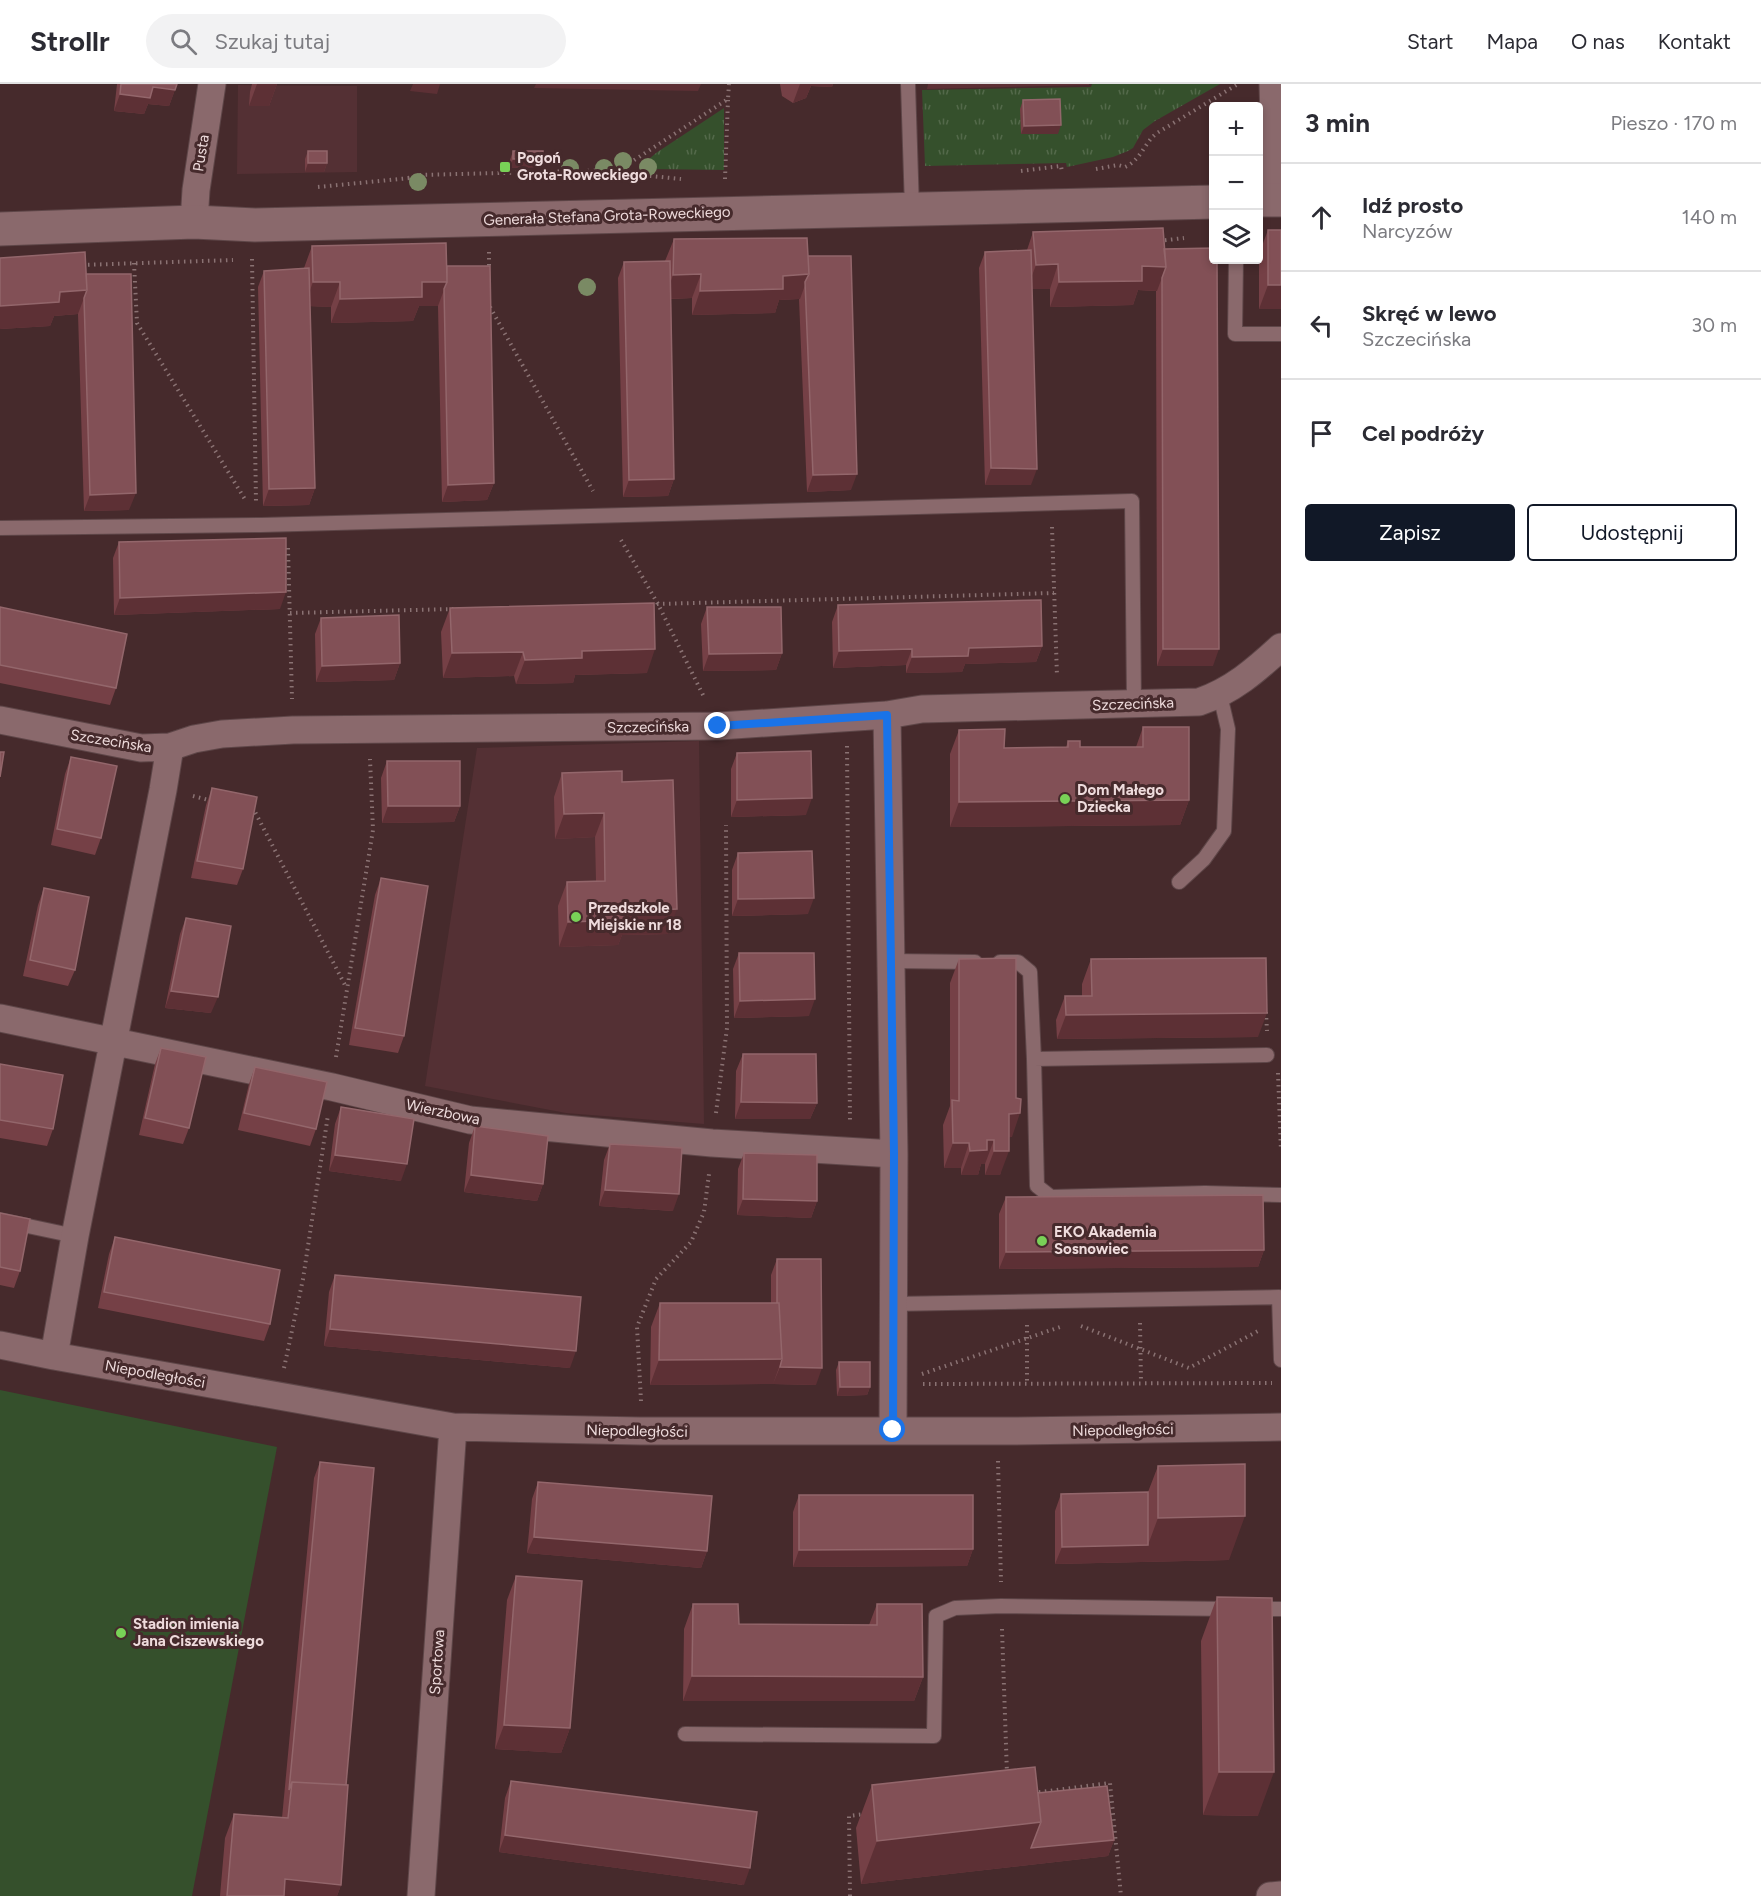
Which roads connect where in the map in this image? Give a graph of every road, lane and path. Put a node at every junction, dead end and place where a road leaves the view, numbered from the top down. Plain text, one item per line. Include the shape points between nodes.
1 (212, 84) edge
2 (729, 84) edge
3 (908, 84) edge
4 (1238, 84) edge
5 (1273, 84) edge
6 (728, 99) junction
7 (1125, 167) dead end
8 (619, 170) junction
9 (625, 174) dead end
10 (725, 179) dead end
11 (325, 187) dead end
12 (1272, 200) edge
13 (1209, 202) edge
14 (912, 208) junction
15 (194, 222) junction
16 (0, 229) edge
17 (1189, 238) dead end
18 (1150, 242) edge
19 (489, 251) dead end
20 (258, 257) dead end
21 (252, 259) junction
22 (134, 263) junction
23 (1236, 264) edge
24 (78, 265) edge
25 (489, 273) edge
26 (490, 296) edge
27 (490, 319) edge
28 (1281, 334) edge
29 (1052, 502) junction
30 (258, 521) junction
31 (287, 524) junction
32 (0, 528) edge
33 (1054, 593) junction
34 (646, 604) edge
35 (456, 609) edge
36 (290, 613) junction
37 (1281, 646) edge
38 (1220, 695) junction
39 (1134, 703) junction
40 (1058, 706) junction
41 (887, 715) junction
42 (0, 720) edge
43 (369, 728) junction
44 (293, 730) junction
45 (170, 747) junction
46 (164, 790) junction
47 (220, 802) edge
48 (242, 808) edge
49 (726, 825) dead end
50 (1179, 882) dead end
51 (890, 961) junction
52 (347, 988) junction
53 (0, 1018) edge
54 (114, 1042) junction
55 (1267, 1055) dead end
56 (1034, 1059) junction
57 (332, 1087) junction
58 (712, 1143) junction
59 (894, 1154) junction
60 (1281, 1195) edge
61 (0, 1220) edge
62 (75, 1236) junction
63 (1140, 1299) junction
64 (1026, 1300) junction
65 (893, 1304) junction
66 (1280, 1319) edge
67 (1027, 1338) junction
68 (0, 1345) edge
69 (1141, 1349) junction
70 (54, 1356) junction
71 (1281, 1360) edge
72 (284, 1369) dead end
73 (1141, 1382) junction
74 (1281, 1383) edge
75 (892, 1384) junction
76 (1027, 1384) junction
77 (453, 1427) junction
78 (1281, 1427) edge
79 (893, 1430) junction
80 (640, 1431) junction
81 (1281, 1609) edge
82 (685, 1734) dead end
83 (1030, 1793) edge
84 (872, 1813) edge
85 (1281, 1895) edge
86 (421, 1896) edge
87 (850, 1896) edge
88 (1120, 1896) edge
89 (1270, 1896) edge

1 - 15 street, Pusta
2 - 6 path
3 - 14 lane
4 - 7 path via 1156,133 1138,158
5 - 12 street
6 - 8 path
6 - 10 path
8 - 9 path
8 - 11 path via 420,175
13 - 14 street, Generała Stefana Grota-Roweckiego
14 - 15 street, Generała Stefana Grota-Roweckiego via 267,225
15 - 16 street, Generała Stefana Grota-Roweckiego
17 - 18 path
19 - 25 path
20 - 21 path
21 - 22 path
21 - 30 path
22 - 24 path
22 - 30 path via 136,323
23 - 28 lane via 1235,334
26 - 27 path
29 - 31 lane
29 - 33 path
29 - 39 lane via 1132,501
30 - 31 lane
30 - 32 lane
31 - 36 path
33 - 34 path
33 - 40 path
35 - 36 path
36 - 44 path
37 - 38 street, Szczecińska via 1256,670
38 - 39 street, Szczecińska via 1199,702
38 - 50 lane via 1228,729 1224,831 1204,859
39 - 40 street, Szczecińska
40 - 41 street, Szczecińska via 922,709
41 - 43 street, Szczecińska via 718,726
41 - 51 street
42 - 45 street, Szczecińska via 141,748
43 - 44 street, Szczecińska
43 - 52 path via 373,830
44 - 45 street, Szczecińska via 222,734
45 - 46 street
46 - 47 path
46 - 54 street
48 - 52 path via 254,810
49 - 58 path via 727,1028
51 - 56 lane via 1018,962 1030,972
51 - 59 street
52 - 57 path
53 - 54 street, Wierzbowa
54 - 57 street, Wierzbowa
54 - 62 street
55 - 56 lane
56 - 60 lane via 1037,1186 1051,1197
57 - 58 street, Wierzbowa via 470,1120
57 - 72 path via 303,1279
58 - 59 street, Wierzbowa
58 - 80 path via 704,1212 691,1242 656,1279 637,1327
59 - 65 street
61 - 62 lane
62 - 70 street
63 - 64 lane
63 - 66 lane via 1279,1297
63 - 69 path
64 - 65 lane
64 - 67 path
65 - 75 street
66 - 69 path via 1189,1368
66 - 71 lane
67 - 69 path via 1072,1323
67 - 75 path
67 - 76 path
68 - 70 street, Niepodległości
69 - 73 path
70 - 77 street, Niepodległości
73 - 74 path
73 - 76 path
75 - 76 path
75 - 79 street
77 - 80 street, Niepodległości
77 - 86 street, Sportowa
78 - 79 street, Niepodległości
79 - 80 street, Niepodległości
81 - 82 lane via 955,1608 936,1616 934,1736
83 - 88 path via 1110,1783
84 - 87 path via 849,1816
85 - 89 street

